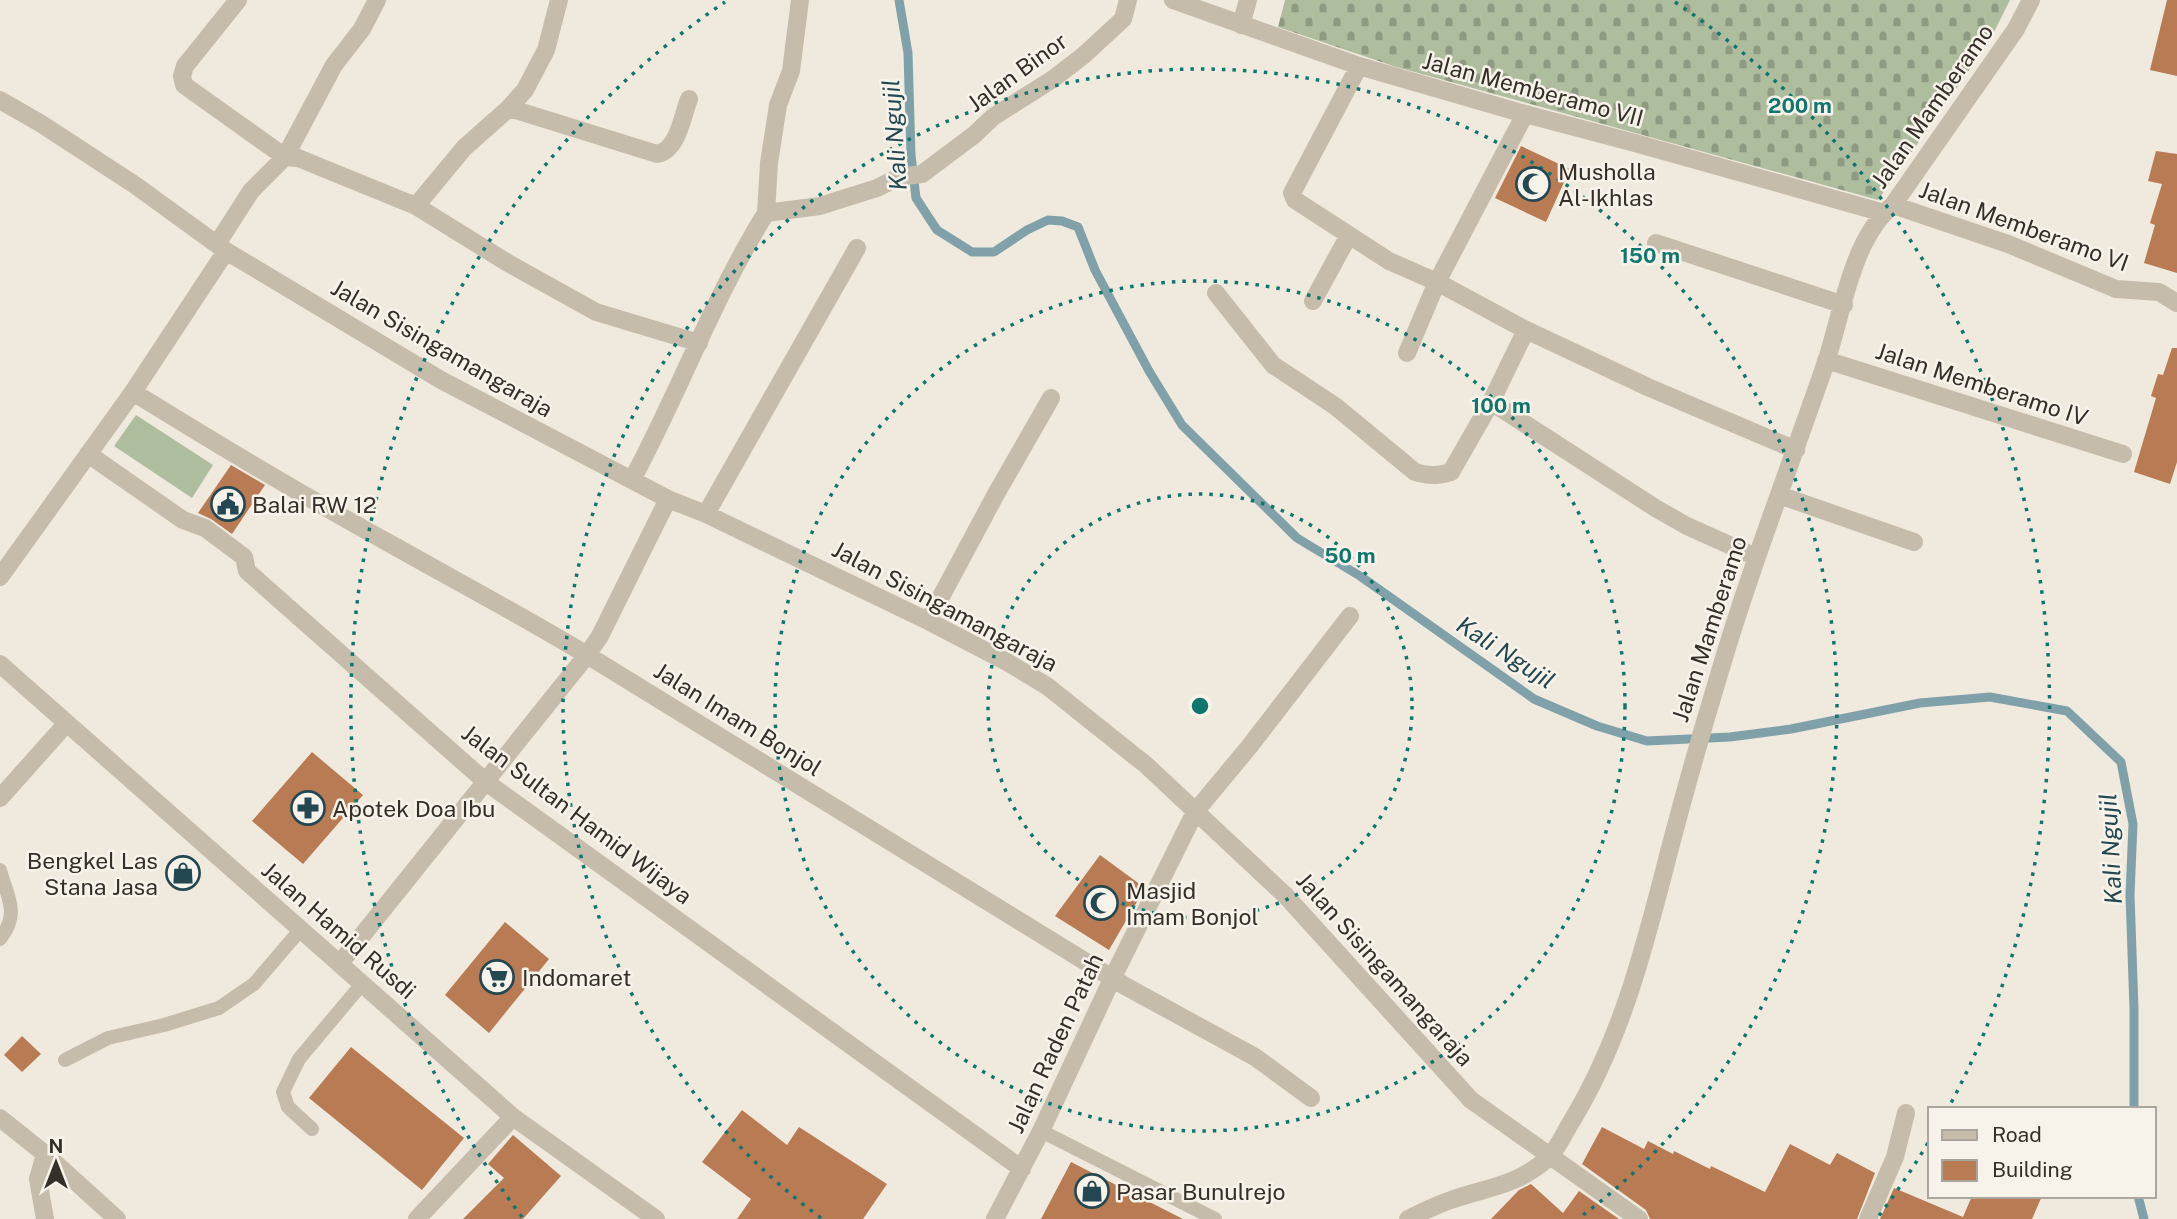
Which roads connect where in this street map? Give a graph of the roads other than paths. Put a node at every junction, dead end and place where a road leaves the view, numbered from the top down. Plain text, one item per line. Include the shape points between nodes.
1 (238, 0) edge
2 (377, 0) edge
3 (559, 0) edge
4 (800, 0) edge
5 (1128, 0) edge
6 (1173, 0) edge
7 (1248, 0) edge
8 (2031, 0) edge
9 (1241, 25) junction
10 (1359, 66) junction
11 (689, 99) dead end
12 (0, 100) edge
13 (509, 108) junction
14 (1525, 114) junction
15 (285, 157) junction
16 (416, 206) junction
17 (1888, 209) junction
18 (766, 214) junction
19 (1349, 234) junction
20 (1656, 243) dead end
21 (222, 248) junction
22 (858, 248) dead end
23 (1437, 282) junction
24 (1216, 293) dead end
25 (1313, 301) dead end
26 (2177, 303) edge
27 (1844, 304) junction
28 (1526, 330) junction
29 (699, 343) junction
30 (1406, 353) dead end
31 (1826, 360) junction
32 (133, 392) junction
33 (1051, 398) dead end
34 (1491, 402) junction
35 (1796, 450) junction
36 (88, 454) junction
37 (2123, 454) dead end
38 (632, 480) junction
39 (1779, 495) junction
40 (668, 499) junction
41 (706, 514) junction
42 (1914, 542) dead end
43 (1756, 557) junction
44 (0, 577) edge
45 (1350, 616) dead end
46 (928, 621) junction
47 (587, 655) junction
48 (0, 664) edge
49 (66, 724) junction
50 (486, 782) junction
51 (0, 798) edge
52 (1195, 812) junction
53 (0, 870) edge
54 (301, 929) junction
55 (0, 939) edge
56 (340, 963) junction
57 (1113, 977) junction
58 (362, 984) junction
59 (65, 1060) dead end
60 (1311, 1098) dead end
61 (1906, 1113) dead end
62 (513, 1117) junction
63 (0, 1118) edge
64 (312, 1129) dead end
65 (1041, 1131) junction
66 (45, 1154) junction
67 (1549, 1157) junction
68 (1022, 1168) junction
69 (45, 1219) edge
70 (117, 1219) edge
71 (417, 1219) edge
72 (656, 1219) edge
73 (995, 1219) edge
74 (1215, 1219) edge
75 (1408, 1219) edge
76 (1639, 1219) edge
77 (1868, 1219) edge

1 - 15 street via 185,65 184,85
2 - 15 street via 334,65
3 - 13 street via 546,50 525,90
4 - 18 street via 790,71 778,105
5 - 18 street, Jalan Binor via 1123,19 1084,55 993,117 922,174 899,177 820,206
6 - 9 street, Jalan Memberamo VII
7 - 9 street
8 - 17 street, Jalan Mamberamo via 2017,29
9 - 10 street, Jalan Memberamo VII
10 - 14 street, Jalan Memberamo VII
10 - 19 street via 1292,193 1297,202
11 - 13 street via 672,145 657,154
12 - 21 street, Jalan Sisingamangaraja via 135,185
13 - 16 street via 464,148
14 - 17 street, Jalan Memberamo VII
14 - 23 street
15 - 16 street via 298,158
15 - 21 street via 251,191
16 - 29 street via 596,312
17 - 26 street, Jalan Memberamo VI via 2008,244 2116,289 2159,292
17 - 27 street, Jalan Mamberamo via 1858,257
18 - 29 street
19 - 23 street via 1389,261
19 - 25 street
20 - 27 street
21 - 32 street
21 - 38 street, Jalan Sisingamangaraja via 441,380
22 - 41 street
23 - 28 street
23 - 30 street
24 - 34 street via 1273,365 1335,406 1415,472 1438,476 1451,472
27 - 31 street, Jalan Mamberamo
28 - 34 street
28 - 35 street
29 - 38 street
31 - 35 street, Jalan Mamberamo
31 - 37 street, Jalan Memberamo IV
32 - 36 street
32 - 47 street, Jalan Imam Bonjol via 229,452
33 - 46 street
34 - 43 street via 1657,509
35 - 39 street, Jalan Mamberamo
36 - 44 street
36 - 50 street, Jalan Sultan Hamid Wijaya via 244,557 247,571
38 - 40 street, Jalan Sisingamangaraja
39 - 42 street
39 - 43 street, Jalan Mamberamo
40 - 41 street, Jalan Sisingamangaraja
40 - 47 street
41 - 46 street, Jalan Sisingamangaraja
43 - 67 street, Jalan Mamberamo via 1683,797 1644,950 1608,1052
45 - 52 street, Jalan Raden Patah
46 - 52 street, Jalan Sisingamangaraja via 1046,686 1146,765
47 - 50 street
47 - 57 street, Jalan Imam Bonjol
48 - 49 street, Jalan Hamid Rusdi
49 - 51 street
49 - 54 street, Jalan Hamid Rusdi
50 - 56 street
50 - 68 street, Jalan Sultan Hamid Wijaya
52 - 57 street, Jalan Raden Patah
52 - 67 street, Jalan Sisingamangaraja via 1285,895 1471,1100
53 - 55 lane via 12,917
54 - 56 street, Jalan Hamid Rusdi
54 - 59 lane via 254,985 219,1008 108,1038
56 - 58 street, Jalan Hamid Rusdi
57 - 60 street, Jalan Imam Bonjol via 1255,1057
57 - 65 street, Jalan Raden Patah
58 - 62 street, Jalan Hamid Rusdi
58 - 64 lane via 299,1059 283,1092 288,1107
61 - 77 street via 1895,1157
62 - 71 street
62 - 72 street, Jalan Hamid Rusdi
63 - 66 street
65 - 68 street, Jalan Raden Patah
65 - 74 lane
66 - 69 street via 38,1179
66 - 70 street
67 - 75 street, Jalan Mamberamo via 1511,1183 1453,1199
67 - 76 street, Jalan Sisingamangaraja
68 - 73 street, Jalan Raden Patah

